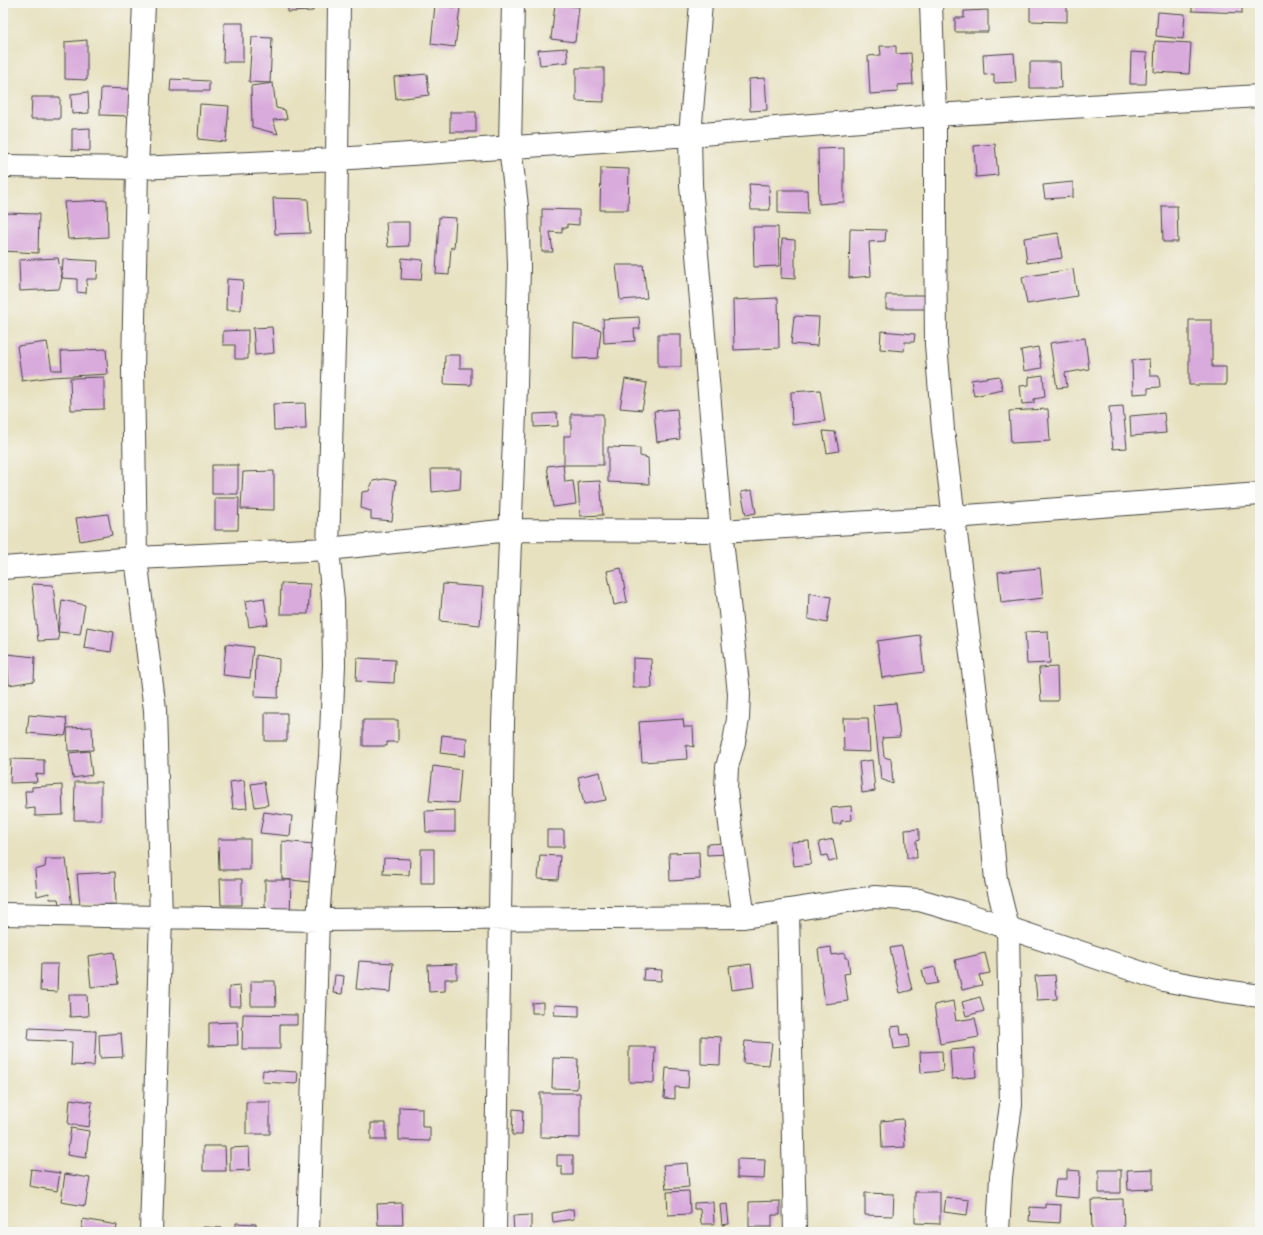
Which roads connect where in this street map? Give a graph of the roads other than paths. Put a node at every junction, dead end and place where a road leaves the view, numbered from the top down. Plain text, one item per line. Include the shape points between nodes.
1 (144, 3) edge
2 (339, 3) edge
3 (513, 3) edge
4 (702, 3) edge
5 (931, 3) edge
6 (1260, 96) edge
7 (935, 115) junction
8 (690, 135) junction
9 (510, 147) junction
10 (337, 159) junction
11 (3, 166) edge
12 (137, 168) junction
13 (1260, 494) edge
14 (953, 517) junction
15 (510, 530) junction
16 (721, 531) junction
17 (328, 549) junction
18 (136, 558) junction
19 (3, 568) edge
20 (788, 910) junction
21 (3, 914) edge
22 (161, 917) junction
23 (744, 917) junction
24 (500, 918) junction
25 (318, 920) junction
26 (1008, 928) junction
27 (1260, 996) edge
28 (151, 1232) edge
29 (308, 1232) edge
30 (495, 1232) edge
31 (795, 1232) edge
32 (998, 1232) edge

1 - 12 street
2 - 10 street
3 - 9 street
4 - 8 street
5 - 7 street
6 - 7 street
7 - 8 street
7 - 14 street via 936,344
8 - 9 street
8 - 16 street via 691,185
9 - 10 street
9 - 15 street via 518,206 519,266
10 - 12 street
10 - 17 street
11 - 12 street
12 - 18 street via 133,369
13 - 14 street
14 - 16 street
14 - 26 street via 987,782 996,880
15 - 16 street
15 - 17 street
15 - 24 street
16 - 23 street via 739,693 738,719 727,767 726,790
17 - 18 street
17 - 25 street via 333,601 334,665
18 - 19 street
18 - 22 street via 155,710
20 - 23 street
20 - 26 street via 874,897 919,900
20 - 31 street
21 - 22 street
22 - 25 street
22 - 28 street
23 - 24 street
24 - 25 street
24 - 30 street
25 - 29 street
26 - 27 street via 1163,980
26 - 32 street via 1011,1105 1001,1176

